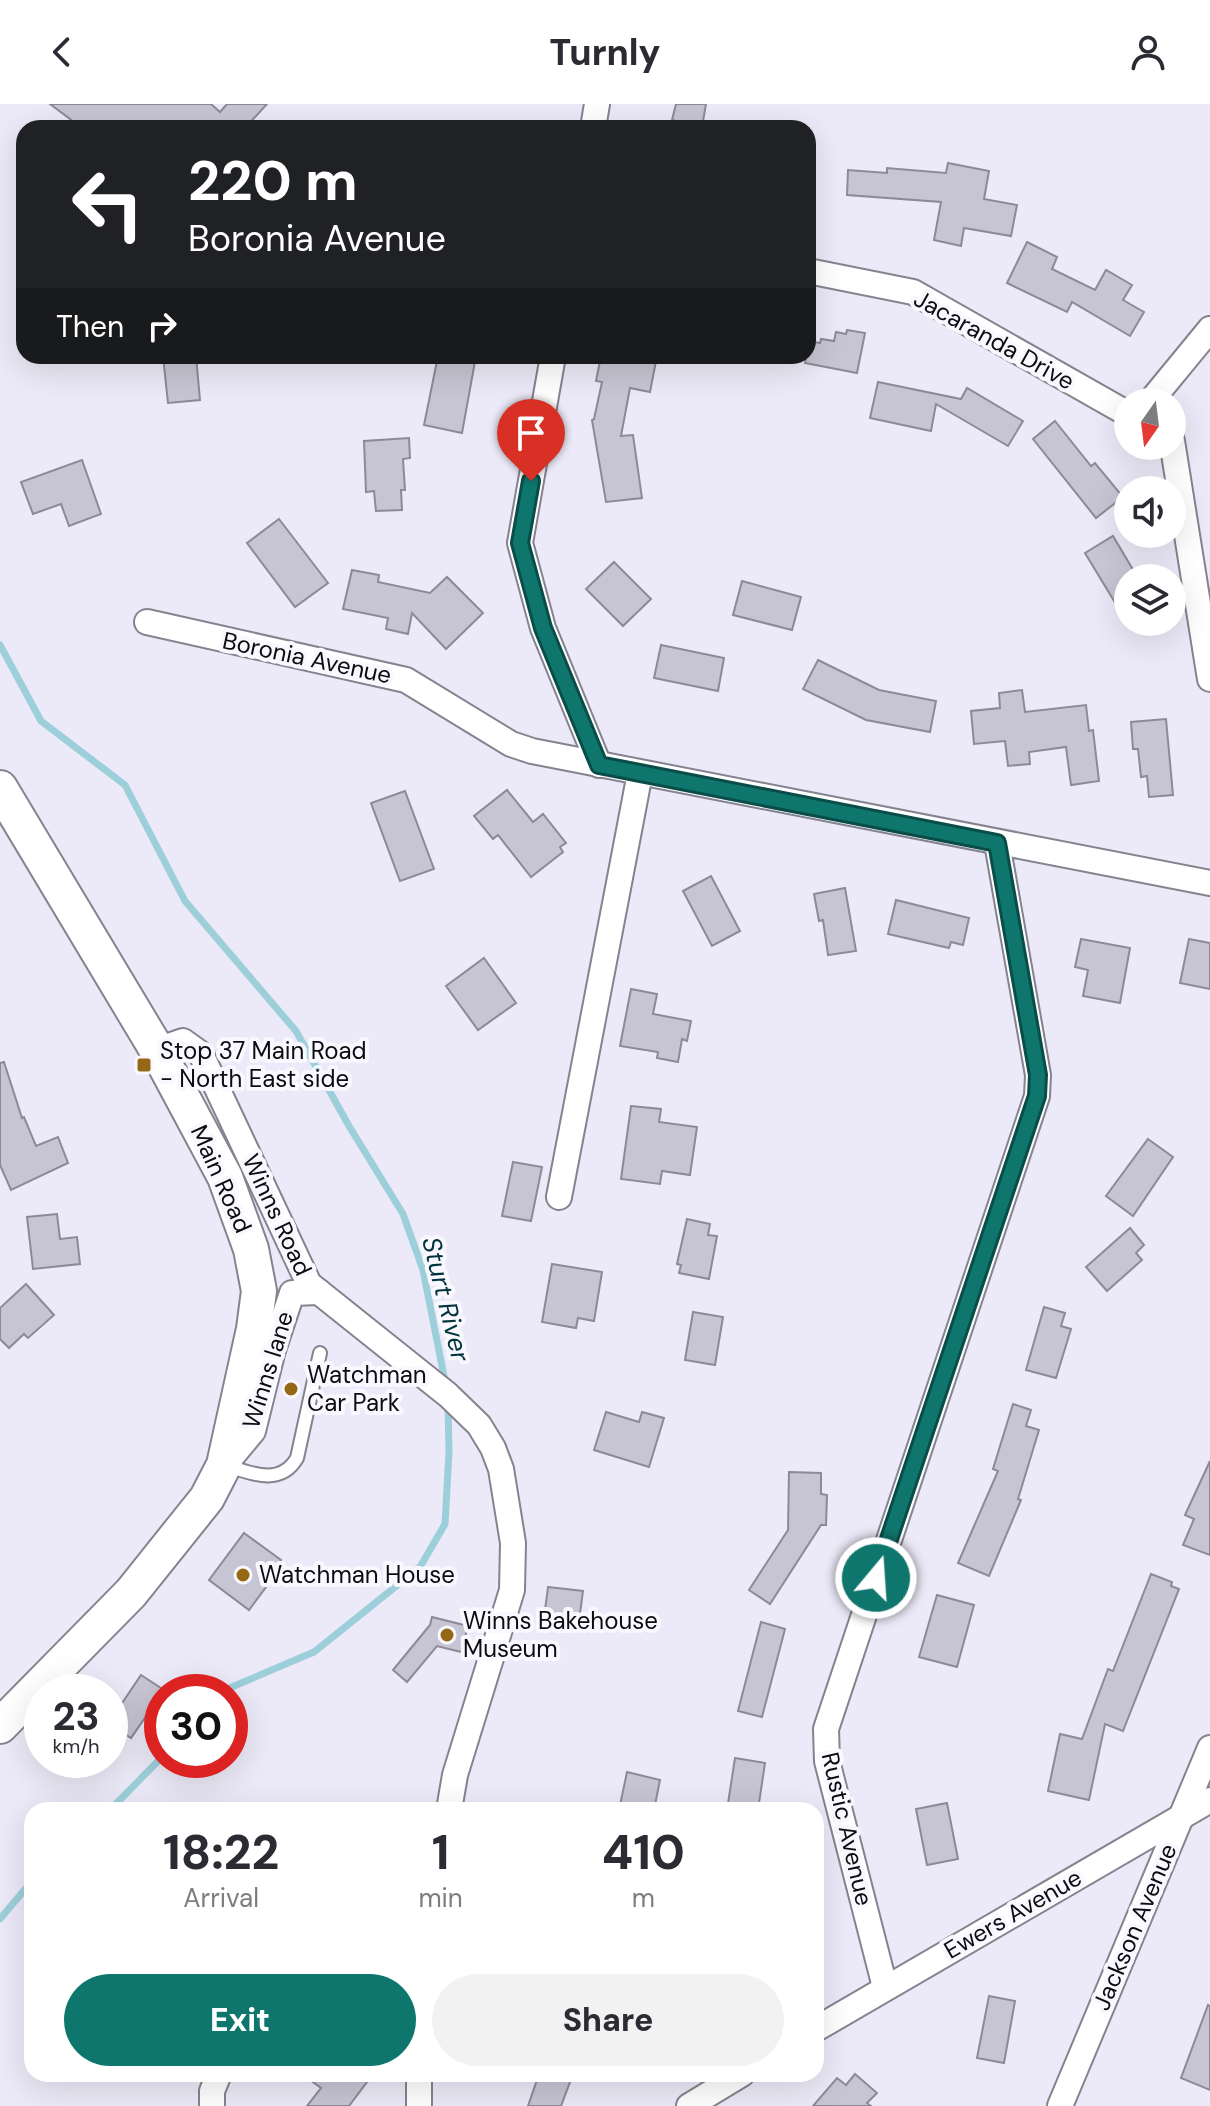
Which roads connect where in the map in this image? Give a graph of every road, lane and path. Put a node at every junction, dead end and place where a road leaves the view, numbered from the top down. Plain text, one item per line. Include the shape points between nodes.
1 (816, 273) edge
2 (1210, 329) edge
3 (552, 364) edge
4 (1162, 388) edge
5 (1114, 406) edge
6 (1175, 460) edge
7 (147, 622) dead end
8 (1210, 679) edge
9 (599, 765) junction
10 (640, 773) junction
11 (0, 788) edge
12 (997, 843) junction
13 (1210, 883) edge
14 (157, 1050) junction
15 (559, 1197) dead end
16 (319, 1292) junction
17 (320, 1353) dead end
18 (224, 1465) junction
19 (0, 1726) edge
20 (1210, 1748) edge
21 (1210, 1800) edge
22 (450, 1802) edge
23 (1181, 1817) junction
24 (885, 1987) junction
25 (824, 2024) edge
26 (216, 2082) edge
27 (419, 2082) edge
28 (729, 2082) edge
29 (212, 2106) edge
30 (419, 2106) edge
31 (689, 2106) edge
32 (1060, 2106) edge

1 - 5 street, Jacaranda Drive via 913,292
2 - 4 street
3 - 9 street via 520,543 543,628
6 - 8 street
7 - 9 street, Boronia Avenue via 406,680 511,744
9 - 10 street, Boronia Avenue
10 - 12 street, Boronia Avenue
10 - 15 street
11 - 14 main road, Main Road
12 - 13 street, Boronia Avenue
12 - 24 street, Rustic Avenue via 1038,1075 1037,1096 826,1729 827,1761
14 - 16 street, Winns Road via 183,1041 201,1054 309,1284
14 - 18 main road, Main Road via 225,1177 251,1249 259,1291
16 - 18 street, Winns lane via 292,1293 253,1431
16 - 22 street, Winns Road via 479,1425 501,1469 513,1543 512,1590
17 - 18 lane via 292,1467 271,1477
18 - 19 main road, Main Road via 207,1498 131,1593
20 - 23 street, Jackson Avenue
21 - 23 street, Ewers Avenue
23 - 24 street, Ewers Avenue
23 - 32 street, Jackson Avenue
24 - 25 street, Ewers Avenue
26 - 29 street
27 - 30 street
28 - 31 street

